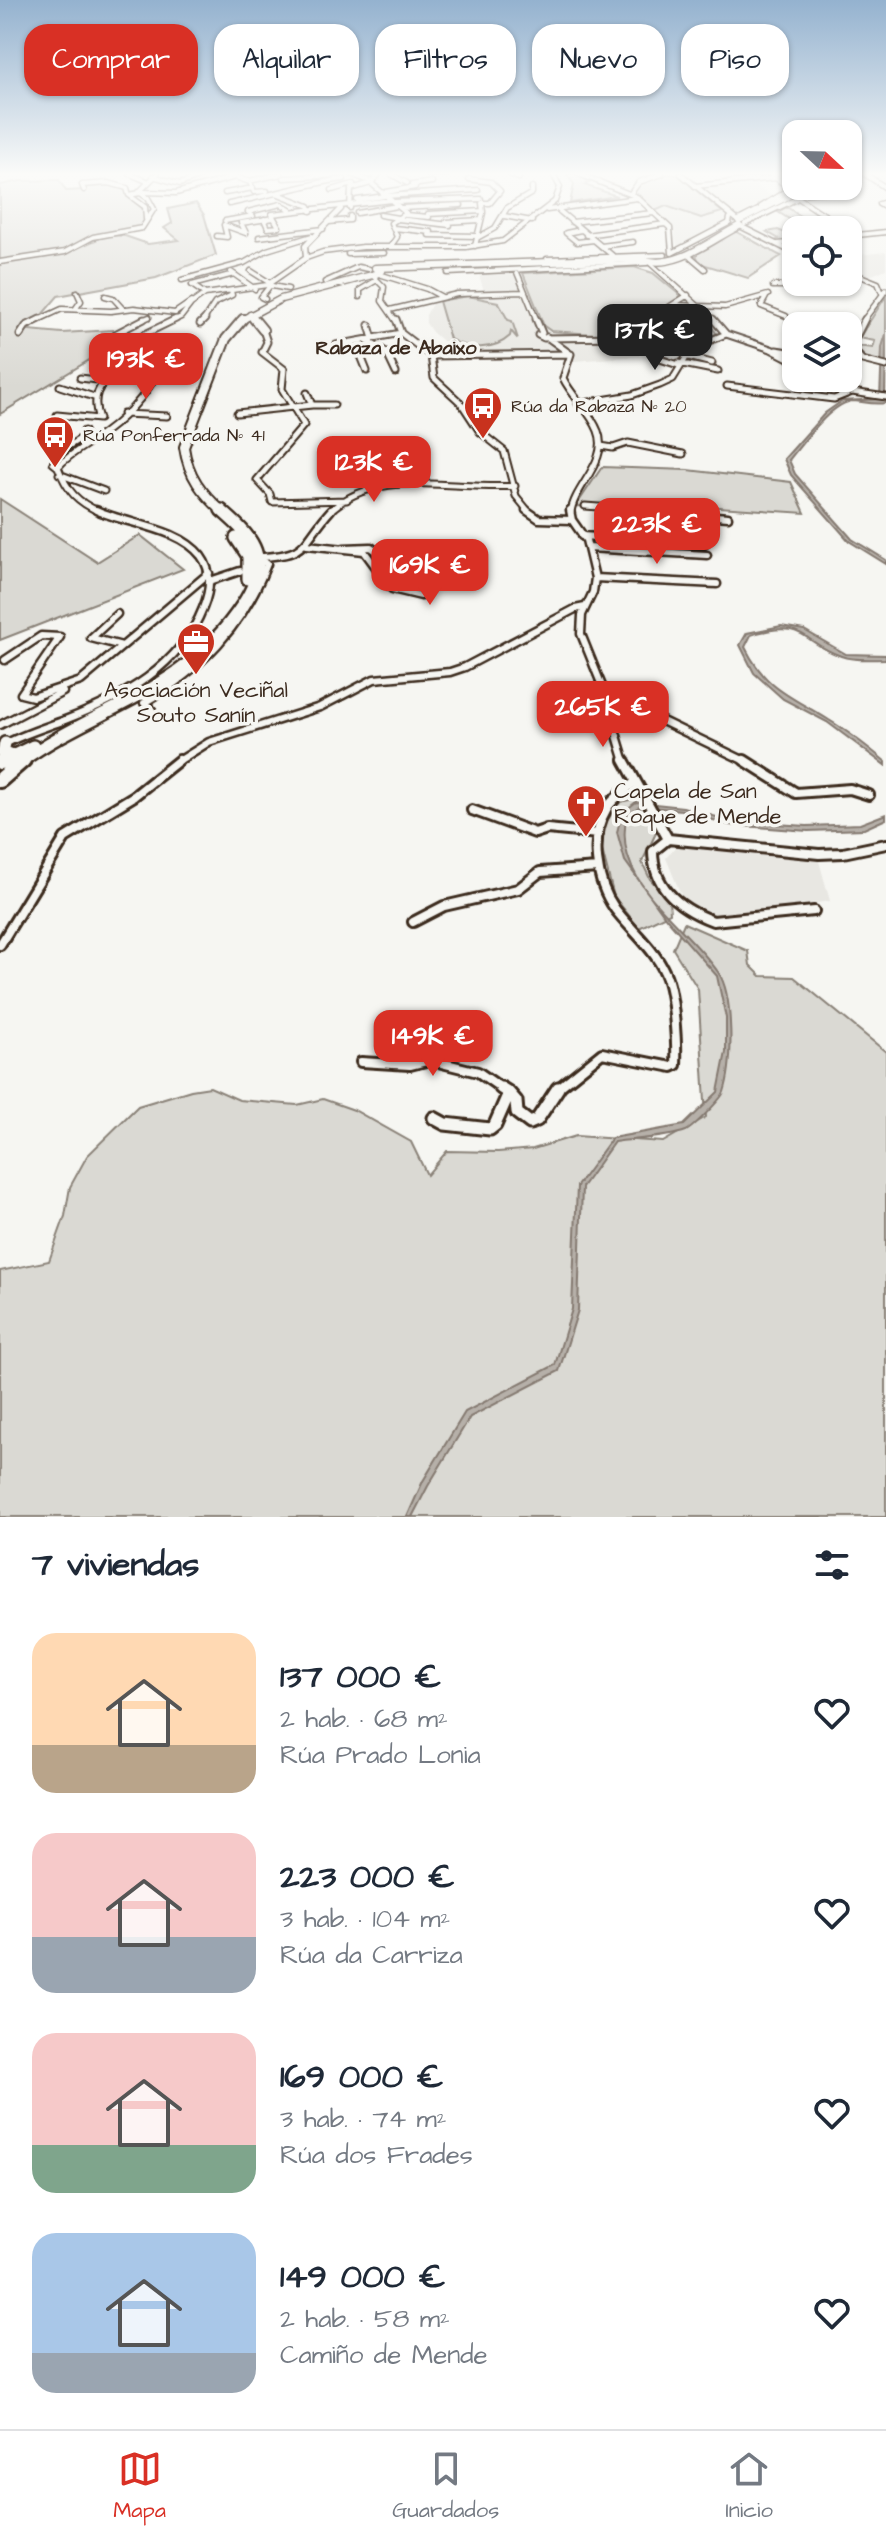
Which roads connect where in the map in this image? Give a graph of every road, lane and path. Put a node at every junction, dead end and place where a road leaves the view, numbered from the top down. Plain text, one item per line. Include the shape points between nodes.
1 (80, 245) edge
2 (284, 245) edge
3 (306, 245) edge
4 (390, 245) edge
5 (481, 245) edge
6 (611, 245) edge
7 (668, 245) edge
8 (694, 245) edge
9 (697, 245) edge
10 (705, 245) edge
11 (475, 246) joint
12 (601, 246) joint
13 (259, 247) dead end
14 (386, 249) junction
15 (267, 250) junction
16 (348, 254) dead end
17 (692, 254) junction
18 (614, 256) junction
19 (669, 256) junction
20 (306, 258) junction
21 (630, 259) junction
22 (682, 259) junction
23 (0, 262) edge
24 (651, 263) junction
25 (409, 265) junction
26 (705, 269) dead end
27 (516, 270) junction
28 (251, 271) dead end
29 (376, 272) junction
30 (448, 273) dead end
31 (862, 276) edge
32 (885, 279) edge
33 (872, 280) junction
34 (325, 282) dead end
35 (268, 284) junction
36 (192, 285) junction
37 (773, 286) dead end
38 (782, 286) edge
39 (255, 289) junction
40 (886, 290) edge
41 (231, 291) junction
42 (77, 292) dead end
43 (524, 292) junction
44 (205, 294) junction
45 (688, 295) junction
46 (881, 295) junction
47 (105, 296) dead end
48 (360, 297) dead end
49 (442, 297) junction
50 (279, 299) junction
51 (194, 301) junction
52 (140, 303) dead end
53 (672, 306) junction
54 (703, 307) junction
55 (76, 308) junction
56 (123, 309) junction
57 (390, 310) junction
58 (250, 312) junction
59 (148, 313) junction
60 (782, 314) edge
61 (200, 324) dead end
62 (862, 324) edge
63 (369, 325) dead end
64 (263, 330) joint
65 (149, 331) junction
66 (401, 333) junction
67 (726, 334) junction
68 (20, 335) dead end
69 (546, 335) junction
70 (124, 338) junction
71 (373, 339) junction
72 (366, 340) junction
73 (142, 343) junction
74 (348, 343) junction
75 (336, 345) dead end
76 (674, 347) dead end
77 (774, 350) junction
78 (782, 351) edge
79 (571, 354) junction
80 (687, 354) junction
81 (782, 354) edge
82 (431, 356) junction
83 (720, 358) dead end
84 (862, 358) edge
85 (660, 359) dead end
86 (712, 363) junction
87 (678, 364) junction
88 (886, 366) edge
89 (705, 368) junction
90 (160, 369) junction
91 (367, 371) dead end
92 (718, 371) dead end
93 (396, 373) dead end
94 (80, 378) dead end
95 (106, 381) junction
96 (60, 386) dead end
97 (727, 386) dead end
98 (854, 392) joint
99 (307, 393) dead end
100 (94, 397) junction
101 (886, 397) edge
102 (578, 404) junction
103 (312, 405) junction
104 (334, 405) dead end
105 (290, 407) junction
106 (237, 413) dead end
107 (123, 414) junction
108 (57, 415) dead end
109 (167, 416) dead end
110 (84, 431) dead end
111 (601, 446) junction
112 (683, 454) dead end
113 (58, 471) junction
114 (515, 486) junction
115 (104, 491) dead end
116 (347, 500) junction
117 (572, 506) junction
118 (728, 517) dead end
119 (572, 520) junction
120 (582, 536) junction
121 (705, 544) dead end
122 (307, 545) junction
123 (344, 548) junction
124 (588, 548) junction
125 (707, 555) dead end
126 (257, 557) junction
127 (240, 571) dead end
128 (209, 573) junction
129 (595, 578) junction
130 (210, 581) junction
131 (717, 584) dead end
132 (585, 607) junction
133 (117, 614) dead end
134 (122, 646) junction
135 (5, 660) dead end
136 (75, 685) junction
137 (607, 707) junction
138 (152, 710) dead end
139 (0, 725) edge
140 (2, 745) edge
141 (15, 755) junction
142 (1, 770) edge
143 (634, 783) junction
144 (869, 795) dead end
145 (472, 810) dead end
146 (598, 834) junction
147 (668, 839) junction
148 (886, 844) edge
149 (598, 868) junction
150 (814, 911) dead end
151 (413, 922) dead end
152 (0, 945) edge
153 (361, 1062) dead end
154 (509, 1093) junction
155 (434, 1118) dead end

1 - 23 street
2 - 15 street
3 - 20 street
4 - 14 street
5 - 11 street
6 - 12 street
7 - 19 street
8 - 19 street
9 - 24 main road
10 - 17 main road
11 - 14 street
12 - 18 street
13 - 15 street
14 - 16 street
14 - 20 street via 335,249
14 - 29 street
15 - 36 street via 244,263 182,280
17 - 19 main road
17 - 22 main road
17 - 26 street
18 - 19 street
18 - 21 street
18 - 25 street
19 - 22 main road
19 - 24 main road
20 - 35 street
21 - 24 main road
21 - 29 main road
22 - 24 main road
24 - 27 street
24 - 29 main road
24 - 45 street
25 - 29 street
25 - 29 street
27 - 30 street
27 - 43 street
28 - 35 street
29 - 34 street via 358,267
29 - 48 street
29 - 49 street
29 - 50 main road
29 - 57 street via 384,287 382,301
31 - 33 street
32 - 33 street
33 - 46 street via 882,287
35 - 39 street
35 - 50 street
35 - 50 street via 261,297
36 - 39 street via 232,272
36 - 44 street
37 - 38 street
39 - 41 street
40 - 46 street
41 - 44 street
41 - 61 street
42 - 55 street via 81,301
43 - 49 street
43 - 69 street
44 - 51 street
45 - 53 street
45 - 54 street
46 - 62 street
47 - 56 street
49 - 57 street
50 - 58 main road
50 - 58 main road
51 - 59 street via 175,313
51 - 65 street via 181,317
52 - 59 street
53 - 54 street
53 - 69 street via 623,337
54 - 60 street via 768,295 761,306
54 - 67 street
55 - 56 street
55 - 68 street via 57,310 26,326
56 - 59 street
57 - 66 street
58 - 64 main road
58 - 126 main road via 229,331 184,447 184,461 194,483 248,539
58 - 141 main road via 223,332 177,458 184,482 243,547 250,567 243,590 212,633 172,671
59 - 70 street via 119,331
63 - 71 street
64 - 105 street via 267,342 262,352 284,369 282,389
65 - 70 street
65 - 73 street via 139,338
66 - 71 street
66 - 82 street
67 - 77 street
67 - 80 street via 698,342
69 - 79 street
70 - 73 street
71 - 72 street
72 - 74 street
72 - 93 street via 386,352
73 - 90 street via 161,353
74 - 75 street
74 - 91 street
76 - 80 street
77 - 78 street
77 - 81 street
79 - 82 street
79 - 102 street via 563,378
80 - 86 street
80 - 87 street
82 - 114 street via 434,378 461,403 480,432 504,451
83 - 86 street
84 - 88 street
85 - 87 street
86 - 89 street
87 - 89 street
87 - 102 street via 673,379 650,391
89 - 92 street
90 - 95 street via 153,357
90 - 107 street
94 - 95 street
95 - 100 street
96 - 100 street
97 - 98 street via 834,399
98 - 101 street
99 - 103 street
100 - 108 street via 99,419
102 - 111 street via 598,429
103 - 104 street
103 - 105 street
105 - 106 street
105 - 116 street via 304,425 257,480 272,502
107 - 109 street
107 - 113 street via 113,427 75,450
110 - 113 street via 86,435 53,463
111 - 112 street via 628,443
111 - 117 street
113 - 115 street
113 - 128 street via 66,490 96,509 191,543
114 - 116 street via 393,487
114 - 119 street via 524,509 539,519
116 - 122 street via 328,513
117 - 118 street
117 - 119 street
119 - 120 street
120 - 121 street
120 - 124 street
122 - 123 street
122 - 126 street via 279,557
123 - 123 street via 364,551 392,589 421,596 429,588 371,547
124 - 125 street
124 - 129 street
126 - 138 street via 267,564 248,610 198,667 144,703
126 - 142 main road via 247,598 189,667
127 - 130 street
128 - 130 street
128 - 134 street
129 - 131 street
129 - 132 street
130 - 140 street via 191,636 161,668 68,719
132 - 137 street via 581,634
132 - 152 street via 465,667 374,679 320,707 209,742 65,838
133 - 134 street via 91,638
134 - 136 street
135 - 136 street via 41,636 60,637 21,694 33,697
136 - 139 street
137 - 143 street
137 - 144 street via 656,718 739,757 796,793 850,789
140 - 141 main road via 3,753
141 - 142 main road
143 - 146 street via 607,807
143 - 147 street
145 - 146 street via 535,833 547,829
146 - 149 street
147 - 148 street via 819,854
147 - 150 street via 653,851 653,868 668,892 698,916 713,921
149 - 151 street via 540,872 518,889 444,906
149 - 154 street via 614,907 666,974 676,1065 602,1053 568,1075 530,1123 517,1113
153 - 154 street via 410,1065 430,1060 478,1072
154 - 155 street via 490,1129

